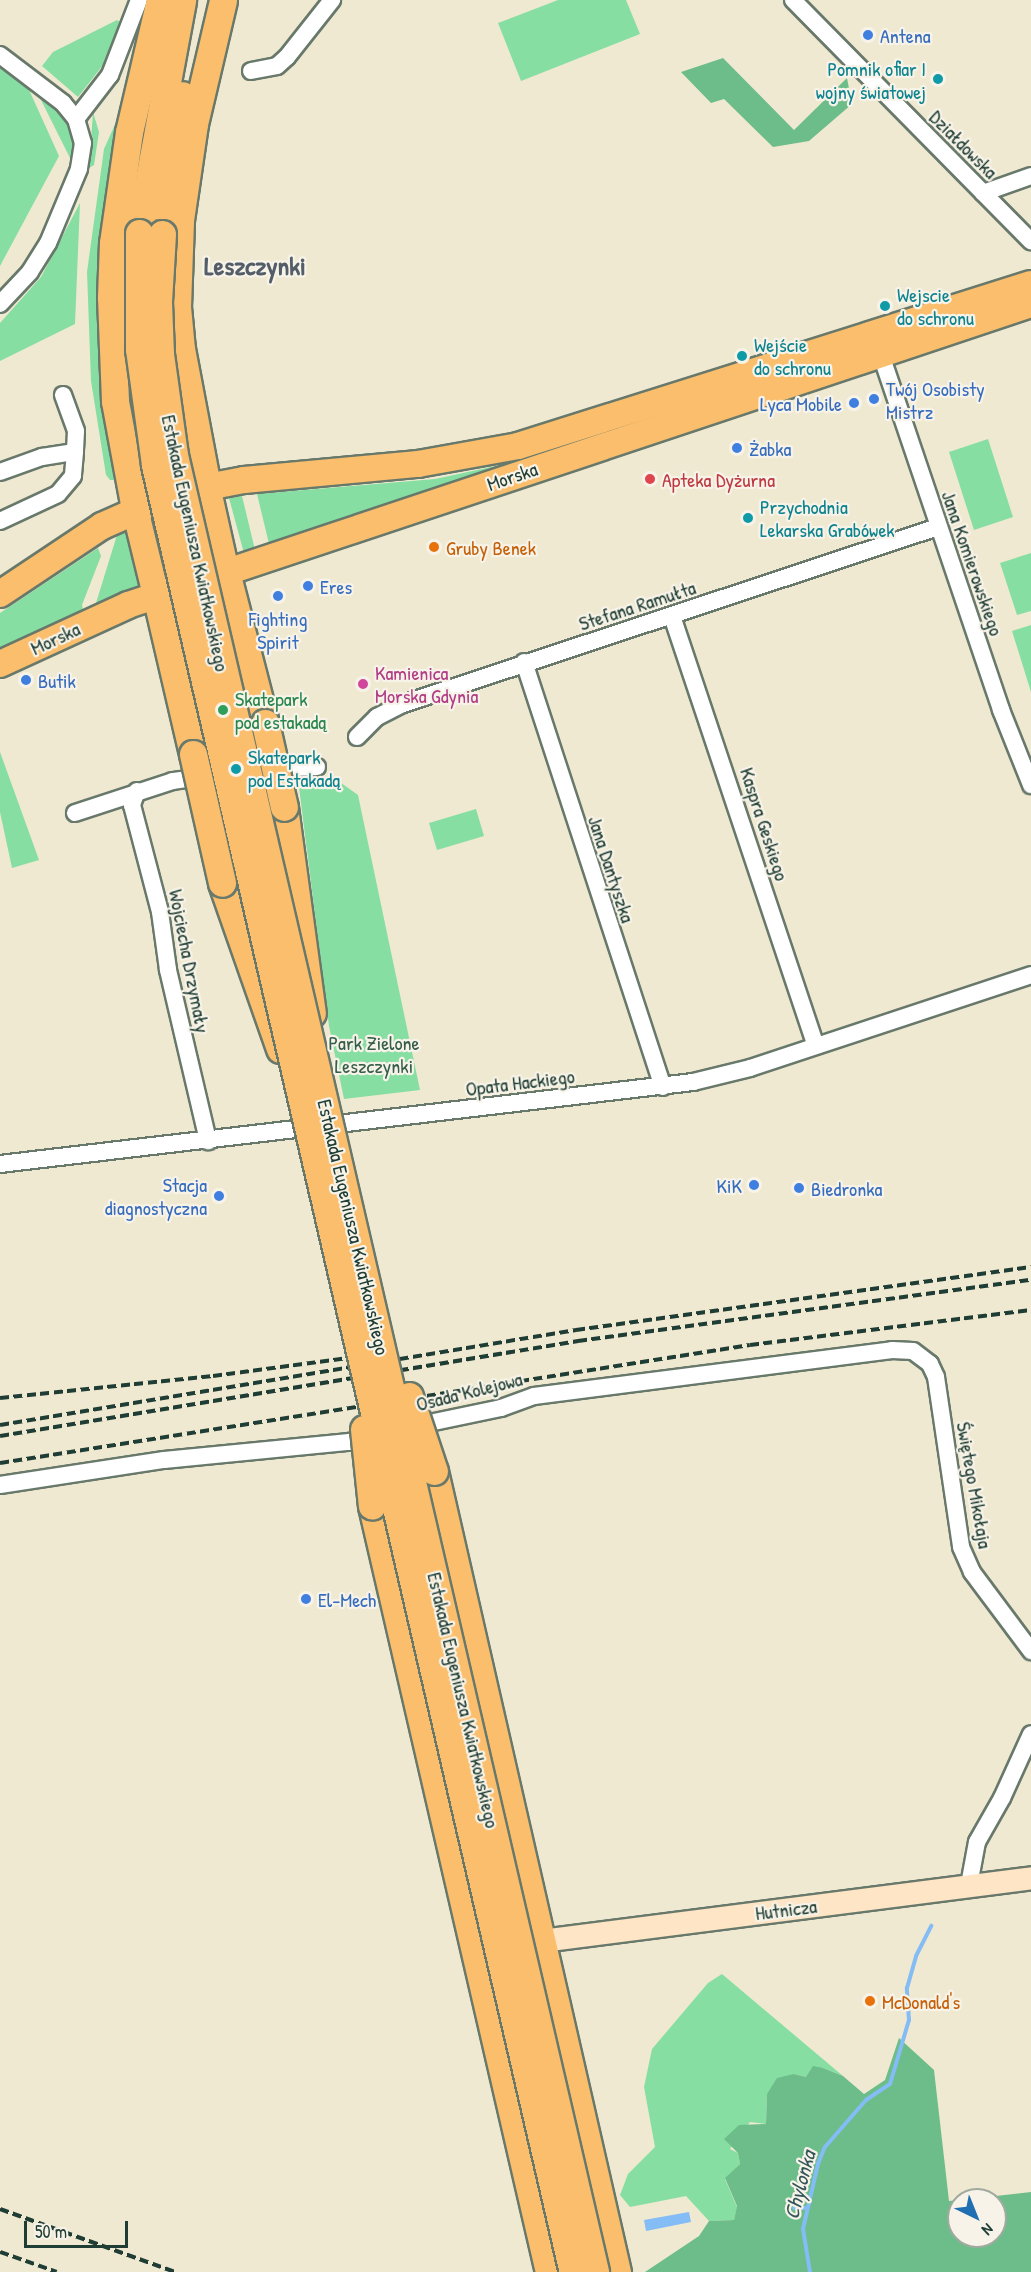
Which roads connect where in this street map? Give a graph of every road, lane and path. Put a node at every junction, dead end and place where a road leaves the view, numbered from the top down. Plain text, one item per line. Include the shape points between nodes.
1 (139, 0) edge
2 (160, 0) edge
3 (182, 0) edge
4 (204, 0) edge
5 (223, 0) edge
6 (332, 0) edge
7 (793, 0) edge
8 (0, 55) edge
9 (251, 71) dead end
10 (76, 119) junction
11 (1031, 176) edge
12 (983, 193) junction
13 (150, 233) junction
14 (1031, 240) edge
15 (1031, 284) edge
16 (0, 304) edge
17 (1031, 304) edge
18 (181, 349) junction
19 (112, 352) junction
20 (880, 352) junction
21 (63, 394) dead end
22 (75, 452) junction
23 (0, 472) edge
24 (207, 486) junction
25 (135, 509) junction
26 (0, 521) edge
27 (938, 527) junction
28 (226, 572) junction
29 (0, 594) edge
30 (156, 595) junction
31 (672, 616) junction
32 (524, 663) junction
33 (0, 664) edge
34 (357, 737) dead end
35 (317, 767) dead end
36 (1031, 785) edge
37 (137, 791) junction
38 (75, 813) dead end
39 (1031, 975) edge
40 (816, 1047) junction
41 (663, 1087) junction
42 (316, 1117) junction
43 (208, 1141) junction
44 (0, 1164) edge
45 (371, 1297) junction
46 (353, 1318) junction
47 (936, 1377) joint
48 (389, 1432) junction
49 (0, 1485) edge
50 (1031, 1651) edge
51 (1031, 1734) edge
52 (478, 1761) junction
53 (1031, 1878) edge
54 (969, 1885) junction
55 (531, 1893) junction
56 (465, 1907) junction
57 (542, 1941) junction
58 (476, 1952) junction
59 (549, 2272) edge
60 (573, 2272) edge
61 (595, 2272) edge
62 (617, 2272) edge

1 - 10 street via 110,75
2 - 19 highway via 119,188 113,254
3 - 13 highway, Estakada Eugeniusza Kwiatkowskiego
4 - 13 highway, Estakada Eugeniusza Kwiatkowskiego
5 - 18 highway via 194,124 180,220 177,307
6 - 9 street via 277,66
7 - 12 street, Działdowska
8 - 10 street via 55,96
10 - 16 street via 83,143 79,169 39,259
11 - 12 street
12 - 14 street, Działdowska
13 - 42 highway, Estakada Eugeniusza Kwiatkowskiego, bridge via 174,455
15 - 24 main road, Morska via 518,446 418,464
17 - 20 main road, Morska
18 - 19 highway
18 - 24 highway
19 - 25 highway via 119,430
20 - 27 street, Jana Komierowskiego
20 - 28 main road, Morska
21 - 22 street via 76,431
22 - 23 street
22 - 26 street via 73,476 58,494
24 - 25 main road, Morska
24 - 28 main road
25 - 29 main road, Morska via 68,547
25 - 30 main road
27 - 31 street, Stefana Ramułta
27 - 36 street, Jana Komierowskiego
28 - 30 main road, Morska
28 - 42 highway, bridge via 265,723 296,870
30 - 33 main road, Morska
30 - 42 highway, bridge via 222,883
31 - 32 street, Stefana Ramułta
31 - 40 street, Kaspra Geskiego
32 - 34 street, Stefana Ramułta via 403,704 377,717
32 - 41 street, Jana Dantyszka
35 - 37 street via 221,773
37 - 38 street
37 - 43 street, Wojciecha Drzymały via 132,805 160,912 168,970
39 - 40 street, Opata Hackiego
40 - 41 street, Opata Hackiego via 739,1072
41 - 43 street, Opata Hackiego
42 - 45 highway, Estakada Eugeniusza Kwiatkowskiego, bridge
42 - 46 highway, Estakada Eugeniusza Kwiatkowskiego, bridge
43 - 44 street, Opata Hackiego
45 - 52 highway, Estakada Eugeniusza Kwiatkowskiego, bridge
45 - 55 highway, bridge via 434,1470
46 - 56 highway, bridge via 372,1506
46 - 60 highway, Estakada Eugeniusza Kwiatkowskiego, bridge
47 - 48 street, Osada Kolejowa via 922,1356 892,1350 534,1396 501,1408
47 - 50 street, Świętego Mikołaja via 961,1547 972,1572
48 - 49 street, Osada Kolejowa via 349,1442 164,1460
48 - 52 street via 413,1457 423,1523
48 - 56 street via 378,1464 402,1529 475,1846
51 - 54 street via 977,1842
52 - 55 street via 496,1841
52 - 61 highway, Estakada Eugeniusza Kwiatkowskiego, bridge
53 - 54 main road, Hutnicza
54 - 57 main road, Hutnicza
55 - 57 highway
56 - 58 highway
57 - 58 main road, Hutnicza via 524,1934 505,1934
57 - 62 highway
58 - 59 highway

